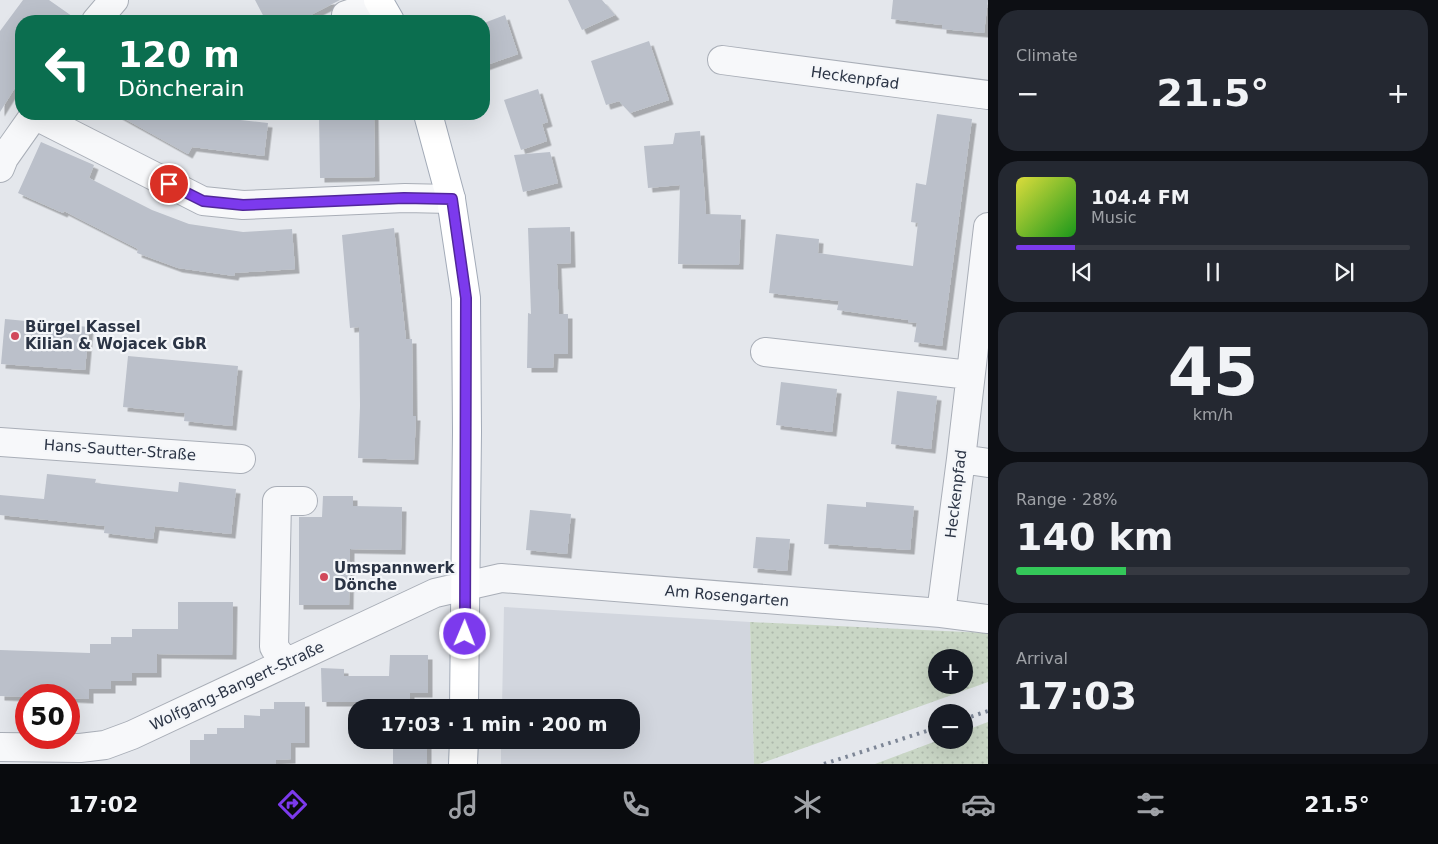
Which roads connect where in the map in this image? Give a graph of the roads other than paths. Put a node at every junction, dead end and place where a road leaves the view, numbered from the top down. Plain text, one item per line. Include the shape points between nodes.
1 (114, 0) edge
2 (383, 8) edge
3 (101, 15) edge
4 (346, 15) dead end
5 (722, 60) dead end
6 (988, 95) edge
7 (30, 120) edge
8 (46, 120) edge
9 (430, 120) edge
10 (0, 168) edge
11 (452, 199) junction
12 (988, 227) edge
13 (765, 352) dead end
14 (970, 374) junction
15 (0, 442) edge
16 (241, 459) dead end
17 (961, 459) junction
18 (988, 463) edge
19 (303, 501) dead end
20 (466, 586) junction
21 (941, 613) junction
22 (988, 619) edge
23 (286, 663) junction
24 (464, 699) edge
25 (0, 747) edge
26 (464, 749) edge
27 (463, 764) edge

1 - 3 street
2 - 4 street
5 - 6 street, Heckenpfad
7 - 10 street
8 - 11 street via 203,201 243,205
9 - 11 main road
11 - 20 main road via 466,298
12 - 14 street, Heckenpfad
13 - 14 street
14 - 17 street, Heckenpfad
15 - 16 street, Hans-Sautter-Straße
17 - 18 street
17 - 21 street, Heckenpfad
19 - 23 street via 276,501 274,647
20 - 21 street, Am Rosengarten via 501,578
20 - 23 street, Wolfgang-Bangert-Straße via 435,593
20 - 24 main road
21 - 22 street, Am Rosengarten
23 - 25 street, Wolfgang-Bangert-Straße via 105,745 80,748
26 - 27 main road

